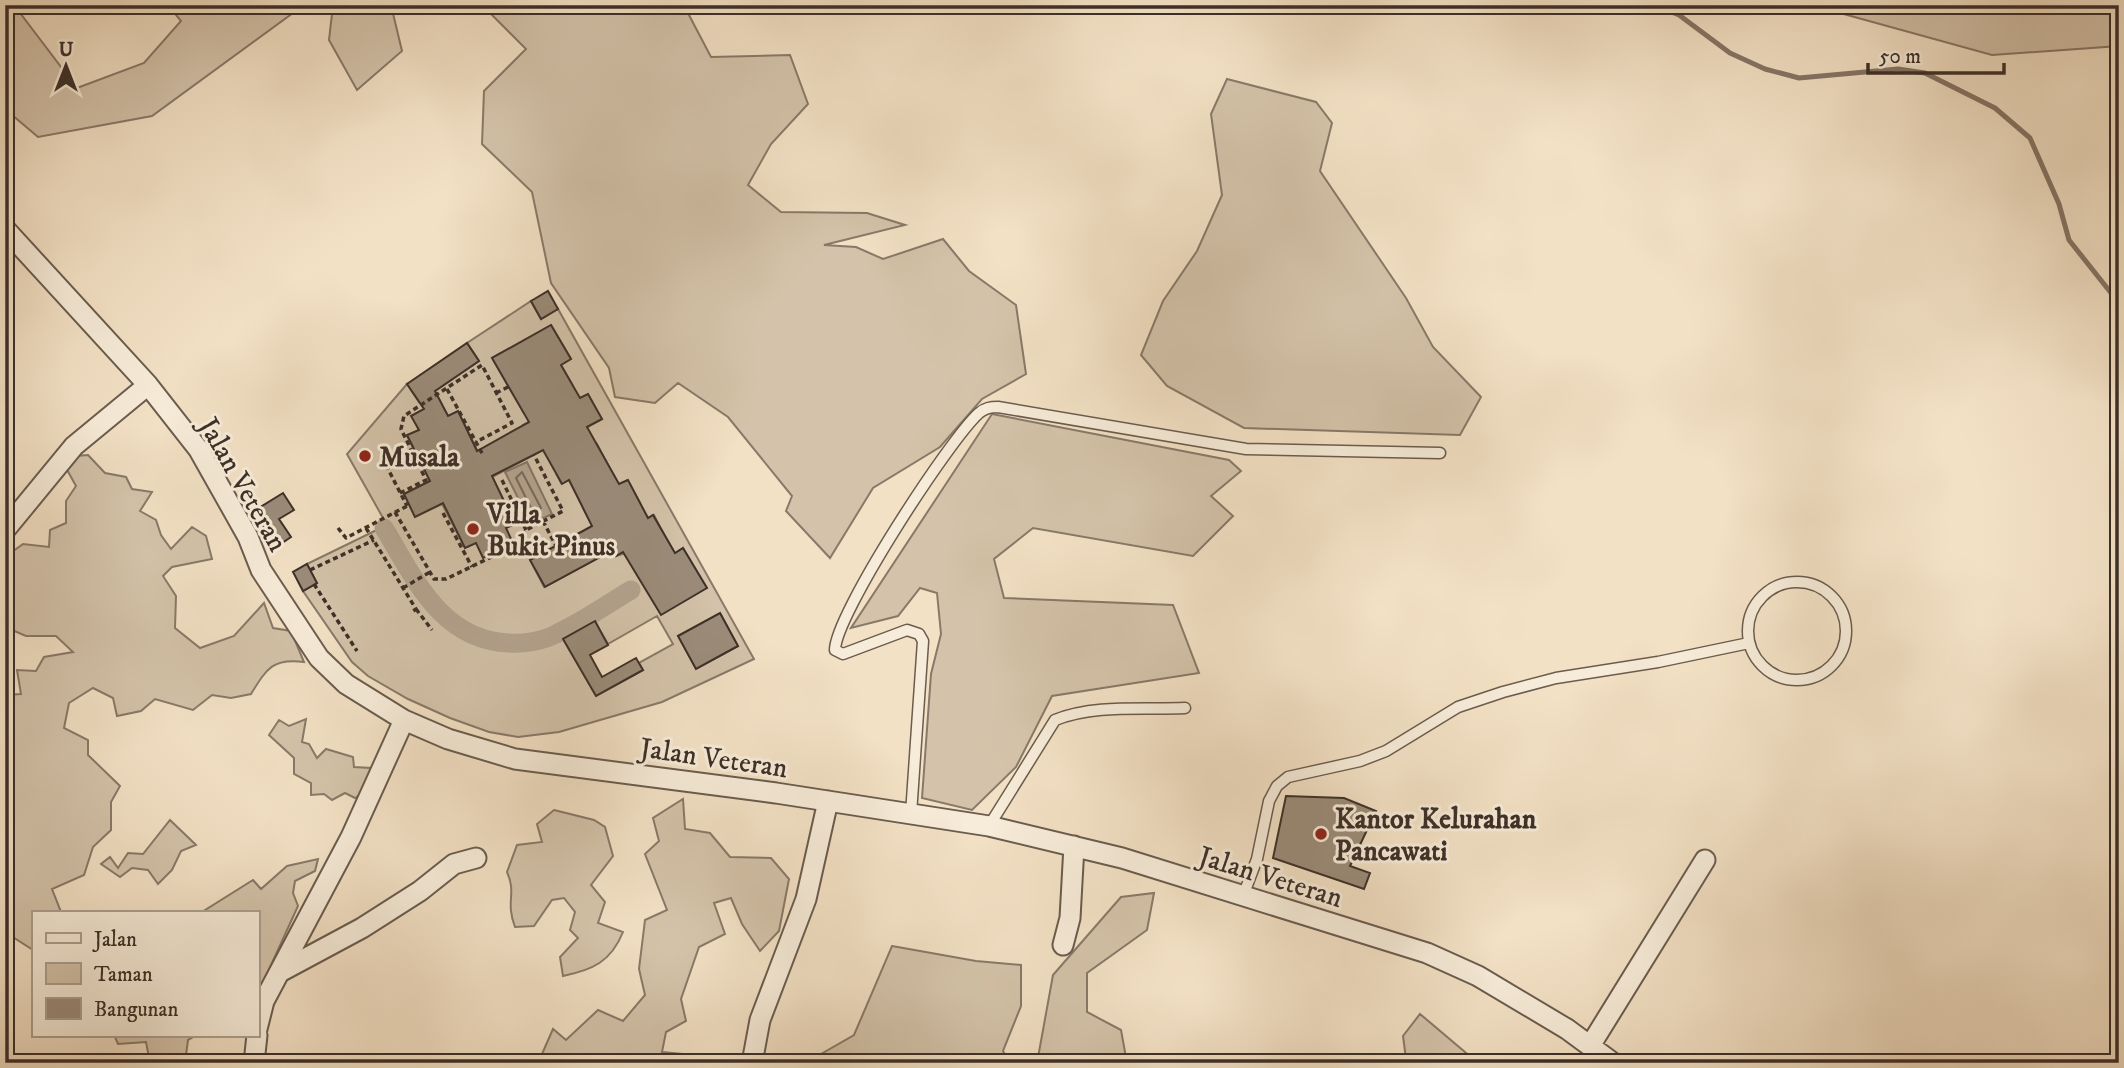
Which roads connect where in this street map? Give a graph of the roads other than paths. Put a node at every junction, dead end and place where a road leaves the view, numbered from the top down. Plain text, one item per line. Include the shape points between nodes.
1 (5, 229) edge
2 (148, 385) junction
3 (1440, 453) dead end
4 (5, 530) edge
5 (1749, 643) junction
6 (1185, 708) dead end
7 (404, 720) junction
8 (828, 801) junction
9 (911, 814) junction
10 (989, 826) junction
11 (1074, 846) junction
12 (476, 858) dead end
13 (1706, 860) dead end
14 (1243, 897) junction
15 (1063, 945) dead end
16 (280, 972) junction
17 (259, 1021) edge
18 (257, 1036) edge
19 (1590, 1046) junction
20 (254, 1063) edge
21 (752, 1063) edge
22 (1613, 1063) edge

1 - 2 street, Jalan Veteran
2 - 4 street via 74,446
2 - 7 street, Jalan Veteran via 199,450 248,537 261,570 319,658 346,684
3 - 9 lane via 1246,449 998,408 989,407 978,414 932,473 850,606 835,640 835,650 843,654 907,630 919,634 923,641
5 - 5 lane via 1766,670 1781,678 1805,680 1828,671 1840,658 1847,627 1843,611 1828,593 1806,582 1790,582 1774,587 1756,604 1748,627
5 - 14 lane via 1503,692 1458,707 1373,756 1288,778 1269,801 1257,859
6 - 10 lane via 1072,713 1055,720
7 - 8 street, Jalan Veteran via 515,759
7 - 16 street via 351,838
8 - 9 street, Jalan Veteran
8 - 21 street via 806,899 760,1020
9 - 10 street, Jalan Veteran
10 - 11 street, Jalan Veteran
11 - 14 street, Jalan Veteran
11 - 15 street via 1070,918
12 - 16 street via 454,864 362,928
13 - 19 street
14 - 19 street, Jalan Veteran via 1427,953 1478,976
16 - 17 street
18 - 20 street
19 - 22 street, Jalan Veteran

